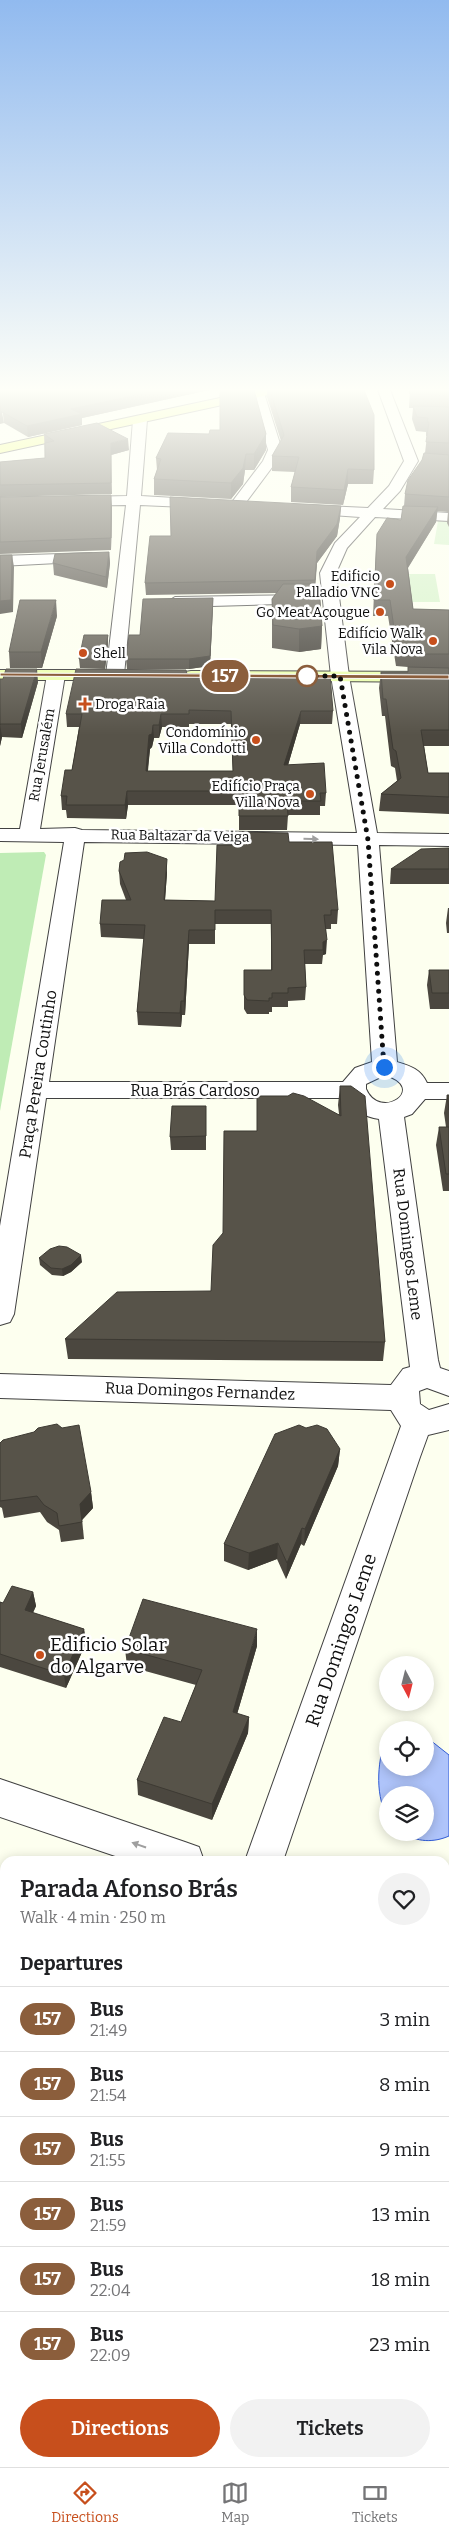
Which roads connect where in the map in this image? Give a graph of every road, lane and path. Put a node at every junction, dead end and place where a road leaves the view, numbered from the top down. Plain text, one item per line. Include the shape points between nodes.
1 (134, 505) edge
2 (221, 505) edge
3 (378, 505) edge
4 (236, 506) joint
5 (255, 507) edge
6 (284, 508) edge
7 (370, 513) junction
8 (449, 518) edge
9 (129, 556) junction
10 (0, 561) edge
11 (329, 599) junction
12 (124, 602) junction
13 (141, 602) edge
14 (159, 602) edge
15 (0, 675) edge
16 (56, 675) junction
17 (115, 675) junction
18 (136, 675) edge
19 (174, 676) edge
20 (340, 676) junction
21 (449, 677) edge
22 (76, 834) junction
23 (0, 835) edge
24 (29, 835) junction
25 (368, 840) junction
26 (449, 840) edge
27 (384, 1067) junction
28 (36, 1090) junction
29 (354, 1090) junction
30 (422, 1090) junction
31 (449, 1091) edge
32 (391, 1112) junction
33 (0, 1314) edge
34 (438, 1380) edge
35 (0, 1386) edge
36 (423, 1412) edge
37 (0, 1798) edge
38 (170, 1856) edge
39 (266, 1856) edge

1 - 9 street
2 - 4 street
3 - 7 street
4 - 5 street
6 - 7 street
7 - 8 street
7 - 11 street via 340,546 334,558 328,573
9 - 10 street
9 - 12 street
11 - 14 street
11 - 20 street
12 - 13 street
12 - 17 street
15 - 16 street
16 - 17 street
16 - 24 street, Rua Jerusalém
17 - 18 street
19 - 20 street
20 - 21 street
20 - 25 street
22 - 24 street, Rua Baltazar da Veiga
22 -> 25 street, Rua Baltazar da Veiga
22 - 28 street, Praça Pereira Coutinho
23 - 24 street, Rua Baltazar da Veiga
25 - 26 street, Rua Baltazar da Veiga
25 - 27 street
27 - 29 street via 361,1074 355,1081
27 - 30 street via 409,1073 418,1080
28 - 29 street, Rua Brás Cardoso
28 - 33 street, Praça Pereira Coutinho
29 - 32 street via 365,1106
30 - 31 street
30 - 32 street via 414,1105
32 - 34 street, Rua Domingos Leme via 423,1360
34 - 36 street, Rua Domingos Leme via 408,1382 402,1389
35 - 36 street, Rua Domingos Fernandez
36 - 39 street, Rua Domingos Leme via 404,1457
38 -> 37 street

